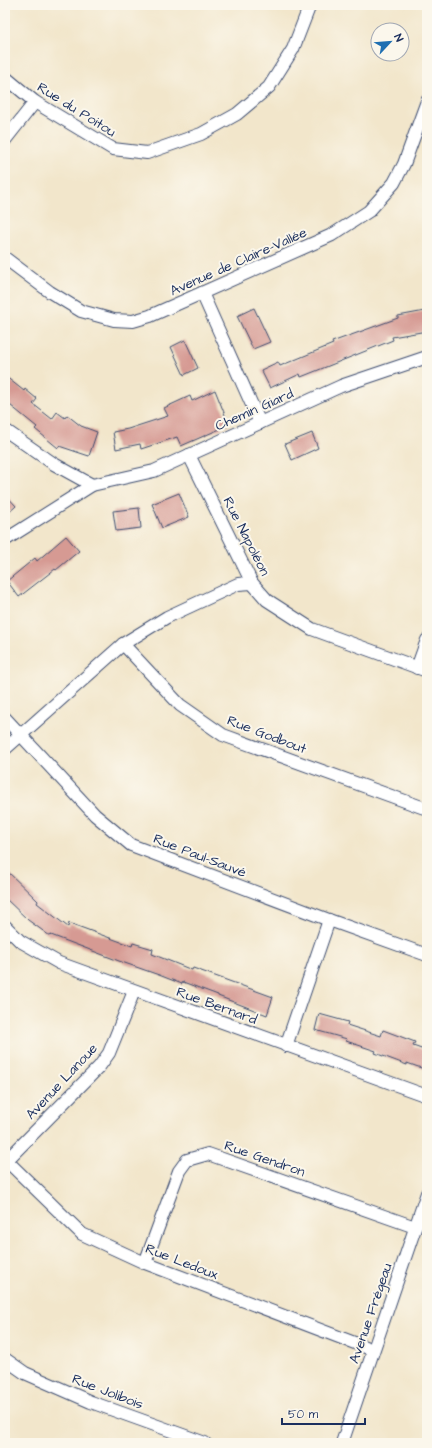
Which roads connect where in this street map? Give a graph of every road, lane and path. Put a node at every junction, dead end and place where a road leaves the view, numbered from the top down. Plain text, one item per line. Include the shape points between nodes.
1 (310, 5) edge
2 (5, 77) edge
3 (427, 101) edge
4 (35, 102) junction
5 (5, 140) edge
6 (5, 258) edge
7 (202, 293) junction
8 (427, 357) edge
9 (260, 423) junction
10 (5, 430) edge
11 (189, 455) junction
12 (92, 485) junction
13 (5, 540) edge
14 (252, 583) junction
15 (427, 640) edge
16 (123, 644) junction
17 (422, 669) edge
18 (5, 718) edge
19 (20, 735) junction
20 (5, 749) edge
21 (427, 809) edge
22 (329, 920) junction
23 (5, 926) edge
24 (427, 955) edge
25 (134, 991) junction
26 (286, 1046) junction
27 (427, 1096) edge
28 (6, 1159) edge
29 (427, 1193) edge
30 (416, 1227) junction
31 (145, 1263) junction
32 (373, 1350) junction
33 (5, 1358) edge
34 (205, 1443) edge
35 (342, 1443) edge

1 - 4 street, Rue du Poitou via 293,49 268,87 237,114 201,134 147,153 112,149
2 - 4 street, Rue du Poitou
3 - 7 street, Avenue de Claire-Vallée via 404,164 394,183 369,211 332,235
4 - 5 street
6 - 7 street, Avenue de Claire-Vallée via 50,292 81,311 114,320 132,321 150,316
7 - 9 street
8 - 9 street, Chemin Giard via 341,386
9 - 11 street, Chemin Giard
10 - 12 street via 54,464
11 - 12 street, Chemin Giard via 154,471
11 - 14 street, Rue Napoléon
12 - 13 street, Chemin Giard
14 - 16 street via 238,584 167,617
14 - 17 street, Rue Napoléon via 267,600 312,629
15 - 17 street
16 - 19 street
16 - 21 street, Rue Godbout via 180,705 223,735
18 - 19 street, Rue Paul-Sauvé
19 - 20 street
19 - 22 street, Rue Paul-Sauvé via 95,815 131,845
22 - 24 street, Rue Paul-Sauvé
22 - 26 street
23 - 25 street, Rue Bernard via 20,941 59,963
25 - 26 street, Rue Bernard
25 - 28 street, Avenue Lanoue via 109,1053 99,1067
26 - 27 street, Rue Bernard
28 - 31 street, Rue Ledoux via 82,1234
29 - 30 street, Avenue Frégeau
30 - 31 street, Rue Gendron via 208,1154 187,1160 179,1171
30 - 32 street, Avenue Frégeau
31 - 32 street, Rue Ledoux
32 - 35 street, Avenue Frégeau
33 - 34 street, Rue Jolibois via 25,1373 92,1402

